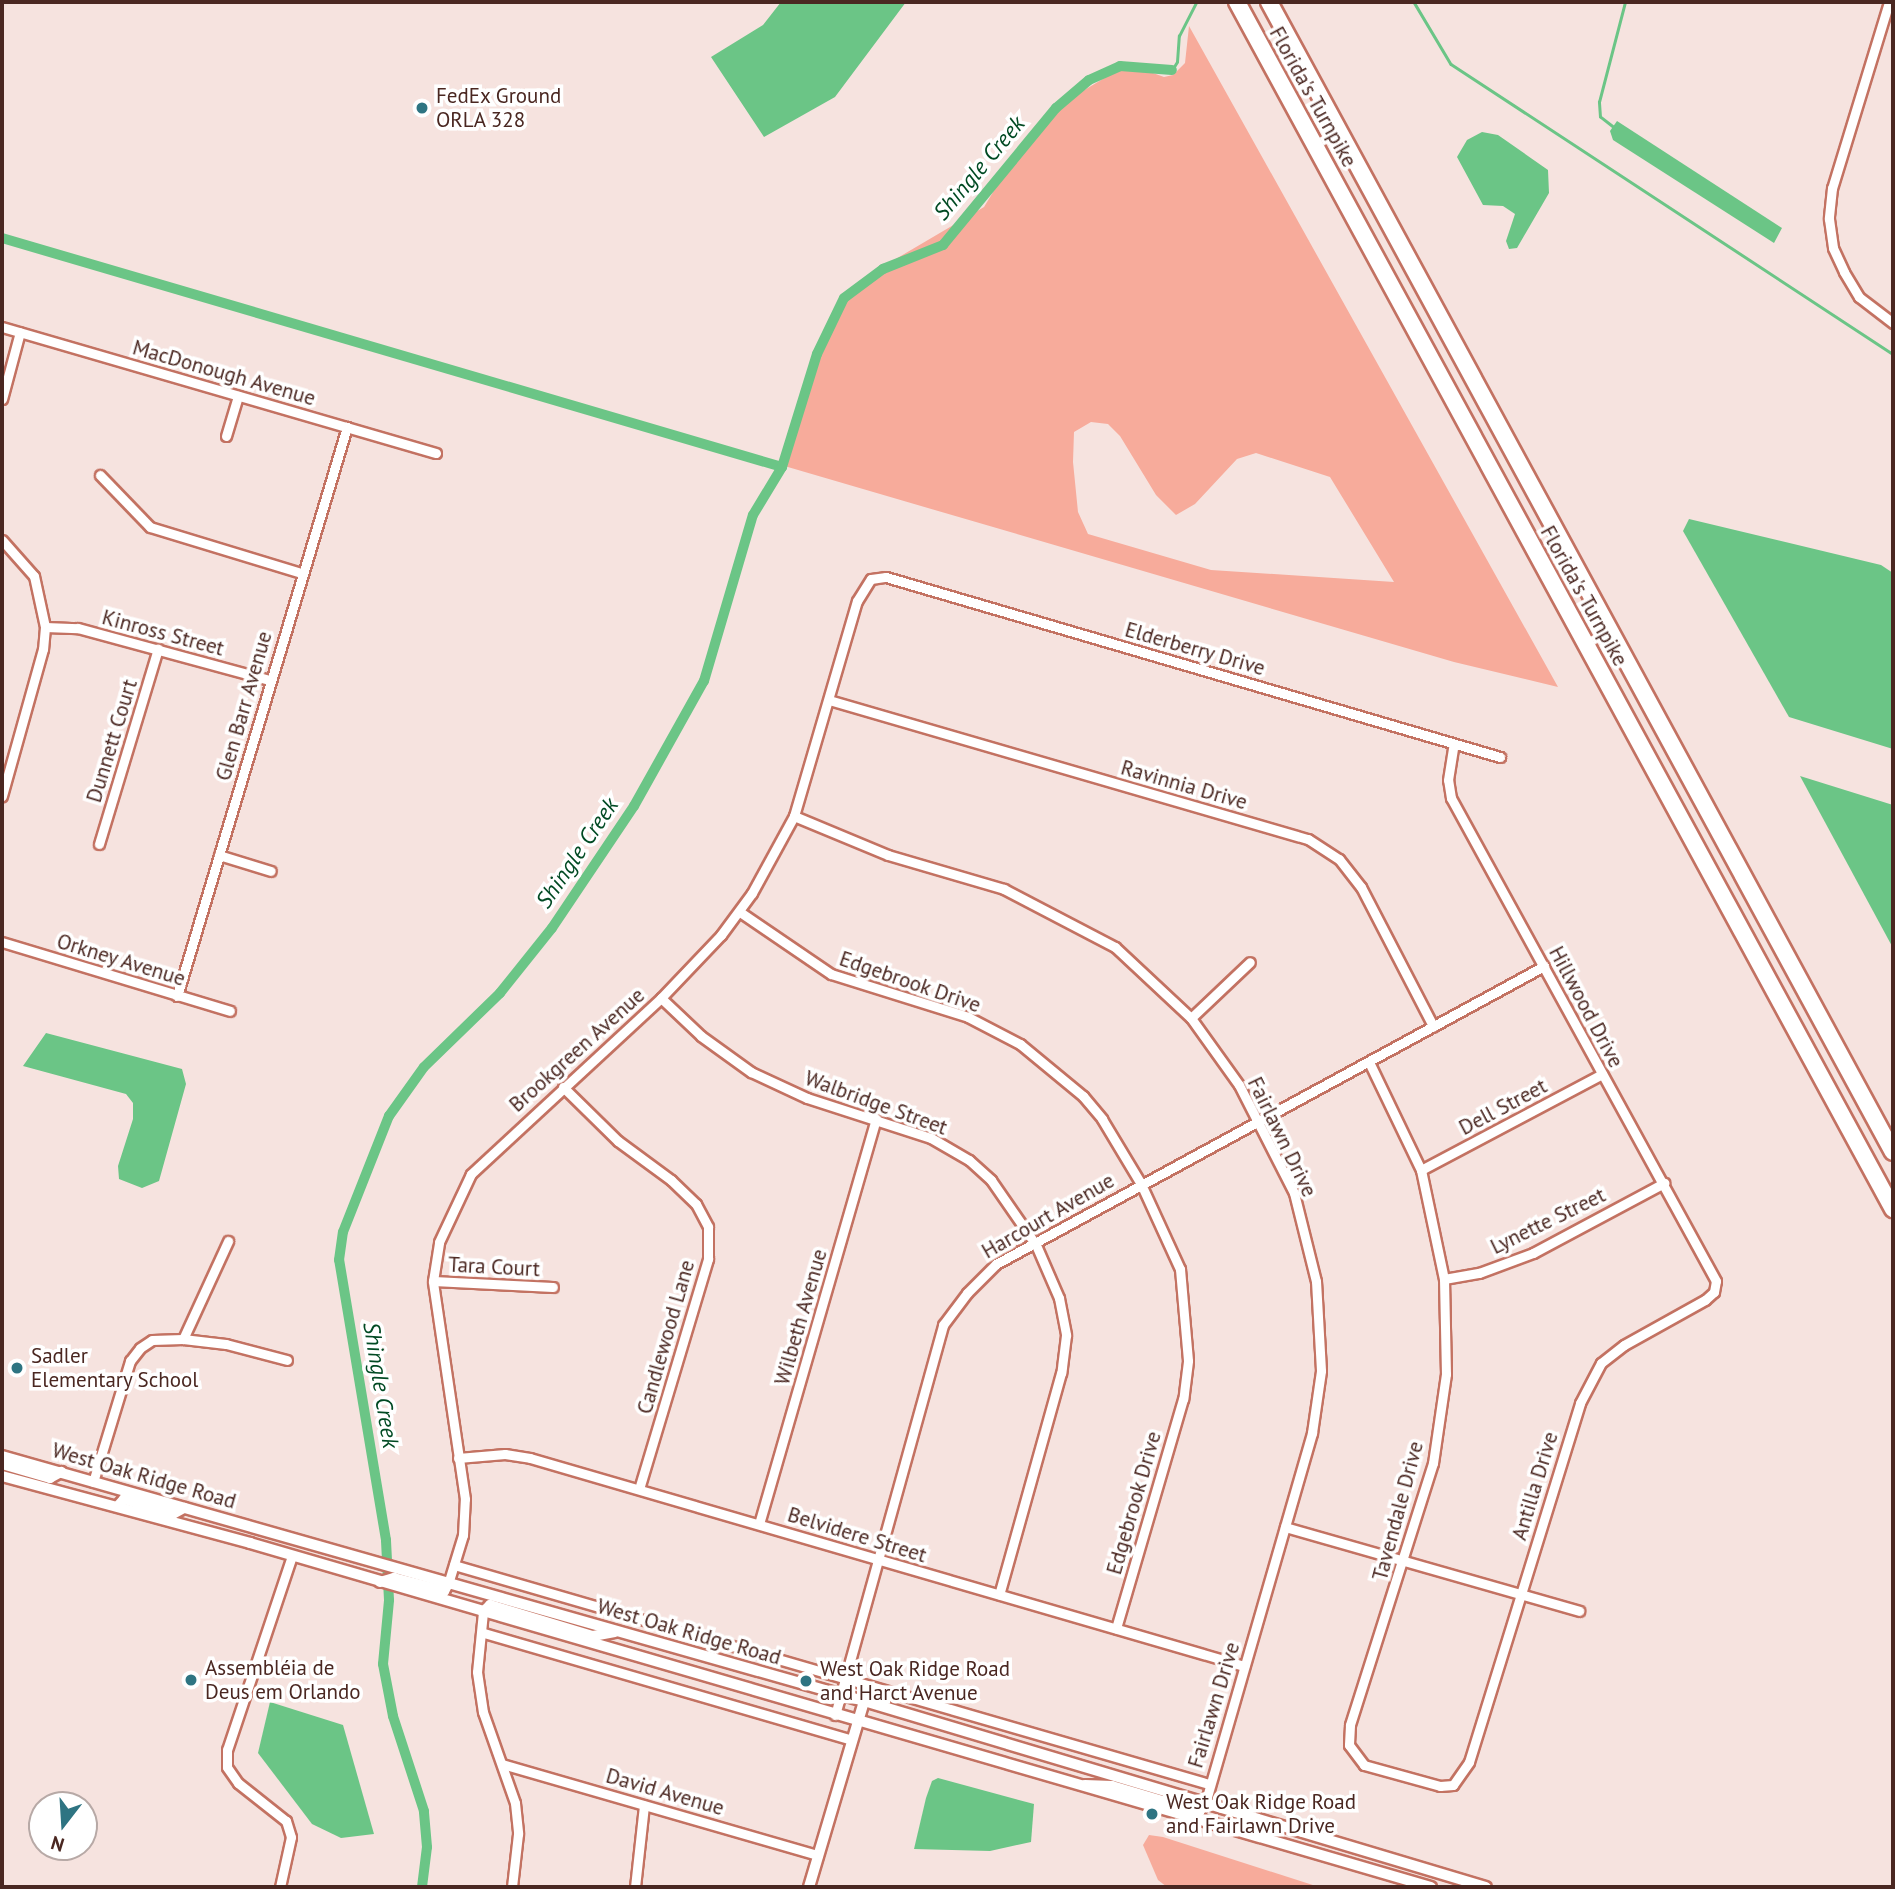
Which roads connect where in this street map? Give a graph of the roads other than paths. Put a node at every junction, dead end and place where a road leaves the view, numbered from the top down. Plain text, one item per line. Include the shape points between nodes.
1 (1237, 2) edge
2 (1269, 2) edge
3 (1889, 2) edge
4 (1893, 323) edge
5 (2, 327) edge
6 (20, 332) junction
7 (238, 397) junction
8 (2, 399) edge
9 (347, 427) junction
10 (226, 436) dead end
11 (436, 453) dead end
12 (100, 475) dead end
13 (2, 540) edge
14 (301, 573) junction
15 (879, 576) joint
16 (45, 627) junction
17 (158, 649) junction
18 (270, 680) junction
19 (829, 700) junction
20 (1454, 744) junction
21 (1500, 757) dead end
22 (2, 796) edge
23 (794, 816) junction
24 (99, 844) dead end
25 (219, 855) junction
26 (271, 871) dead end
27 (740, 912) junction
28 (2, 942) edge
29 (1250, 962) dead end
30 (1544, 966) junction
31 (177, 996) junction
32 (661, 998) junction
33 (230, 1012) dead end
34 (1191, 1018) junction
35 (1433, 1026) junction
36 (1369, 1062) junction
37 (1602, 1074) junction
38 (563, 1087) junction
39 (876, 1119) junction
40 (1260, 1123) junction
41 (1893, 1152) edge
42 (1421, 1170) junction
43 (1664, 1183) junction
44 (1141, 1184) junction
45 (1893, 1209) edge
46 (228, 1241) dead end
47 (1036, 1245) junction
48 (1444, 1279) junction
49 (433, 1281) junction
50 (1716, 1281) joint
51 (552, 1287) dead end
52 (183, 1339) junction
53 (287, 1360) dead end
54 (2, 1456) edge
55 (458, 1458) junction
56 (2, 1464) edge
57 (61, 1472) junction
58 (2, 1476) edge
59 (93, 1482) junction
60 (639, 1489) junction
61 (118, 1506) junction
62 (184, 1508) junction
63 (759, 1524) junction
64 (1285, 1527) junction
65 (292, 1556) junction
66 (878, 1559) junction
67 (1405, 1561) junction
68 (454, 1564) junction
69 (380, 1582) junction
70 (449, 1584) junction
71 (1522, 1594) junction
72 (999, 1595) junction
73 (1579, 1611) dead end
74 (483, 1612) junction
75 (1116, 1628) junction
76 (618, 1632) junction
77 (484, 1633) junction
78 (1244, 1666) junction
79 (845, 1678) junction
80 (840, 1695) junction
81 (864, 1702) junction
82 (835, 1714) junction
83 (858, 1721) junction
84 (852, 1740) junction
85 (1469, 1762) joint
86 (502, 1763) junction
87 (1209, 1784) junction
88 (1084, 1786) junction
89 (1205, 1803) junction
90 (644, 1805) junction
91 (818, 1855) junction
92 (281, 1887) edge
93 (512, 1887) edge
94 (635, 1887) edge
95 (809, 1887) edge
96 (1431, 1887) edge
97 (1486, 1887) edge

1 - 45 highway, Florida's Turnpike
2 - 41 highway, Florida's Turnpike
3 - 4 street via 1832,188 1829,219 1833,248 1854,288
5 - 6 street, MacDonough Avenue
6 - 7 street, MacDonough Avenue
6 - 8 street
7 - 9 street, MacDonough Avenue
7 - 10 street
9 - 11 street, MacDonough Avenue
9 - 14 street, Glen Barr Avenue
12 - 14 street via 150,527
13 - 16 street via 34,576
14 - 18 street, Glen Barr Avenue
15 - 19 street, Brookgreen Avenue via 863,587 857,601
15 - 20 street, Elderberry Drive
16 - 17 street, Kinross Street via 78,628
16 - 22 street
17 - 18 street, Kinross Street
17 - 24 street, Dunnett Court
18 - 25 street, Glen Barr Avenue
19 - 23 street, Brookgreen Avenue
19 - 35 street, Ravinnia Drive via 1308,839 1339,859 1361,887
20 - 21 street, Elderberry Drive
20 - 30 street, Hillwood Drive via 1448,780 1451,798
23 - 27 street, Brookgreen Avenue
23 - 34 street, Fairlawn Drive via 888,855 1004,889 1060,915 1115,947
25 - 26 street
25 - 31 street, Glen Barr Avenue
27 - 32 street, Brookgreen Avenue
27 - 44 street, Edgebrook Drive via 831,974 968,1017 1020,1044 1083,1096
28 - 31 street, Orkney Avenue
29 - 34 street
30 - 35 street, Harcourt Avenue
30 - 37 street, Hillwood Drive
31 - 33 street, Orkney Avenue
32 - 38 street, Brookgreen Avenue
32 - 39 street, Walbridge Street via 701,1036 751,1072 807,1098
34 - 40 street, Fairlawn Drive
35 - 36 street, Harcourt Avenue
36 - 40 street, Harcourt Avenue
36 - 42 street, Tavendale Drive
37 - 42 street, Dell Street
37 - 43 street, Hillwood Drive
38 - 49 street, Brookgreen Avenue via 471,1174 439,1242
38 - 60 street, Candlewood Lane via 618,1141 687,1196 708,1227 708,1259
39 - 47 street, Walbridge Street via 931,1138 969,1160 991,1180
39 - 63 street, Wilbeth Avenue
40 - 44 street, Harcourt Avenue
40 - 64 street, Fairlawn Drive via 1294,1193 1322,1323 1311,1433
42 - 48 street, Tavendale Drive
43 - 48 street, Lynette Street via 1533,1253 1479,1273
43 - 50 street, Hillwood Drive
44 - 47 street, Harcourt Avenue
44 - 75 street, Edgebrook Drive via 1180,1269 1188,1319 1188,1361 1183,1399
46 - 52 street
47 - 66 street, Harcourt Avenue via 996,1264 943,1325
47 - 72 street, Walbridge Street via 1059,1298 1066,1335 1061,1373
48 - 67 street, Tavendale Drive via 1444,1387 1433,1463
49 - 51 street, Tara Court
49 - 55 street, Brookgreen Avenue
50 - 71 street, Antilla Drive via 1714,1292 1705,1300 1601,1363 1562,1454
52 - 53 street via 226,1344
52 - 59 street via 152,1340 130,1361
54 - 57 street, West Oak Ridge Road
55 - 60 street, Belvidere Street via 505,1454 530,1458
55 - 68 street, Brookgreen Avenue via 465,1499 463,1535
56 - 57 street via 50,1478
57 - 59 street, West Oak Ridge Road
58 - 61 street, West Oak Ridge Road
59 - 62 street, West Oak Ridge Road
60 - 63 street, Belvidere Street
61 - 62 street via 124,1499 173,1514
61 - 65 street, West Oak Ridge Road
62 - 70 street, West Oak Ridge Road
63 - 66 street, Belvidere Street
64 - 67 street
64 - 78 street, Fairlawn Drive
65 - 69 street, West Oak Ridge Road
65 - 92 street via 227,1750 227,1767 238,1783 286,1821 291,1837
66 - 72 street, Belvidere Street
66 - 79 street, Harcourt Avenue
67 - 71 street
67 - 85 street, Tavendale Drive via 1350,1725 1349,1745 1364,1765 1440,1786 1453,1785
68 - 70 street, Brookgreen Avenue
68 - 79 street
69 - 70 street via 394,1578 444,1591
69 - 74 street, West Oak Ridge Road
70 - 76 street, West Oak Ridge Road
71 - 73 street
71 - 85 street, Antilla Drive
72 - 75 street, Belvidere Street
74 - 76 street via 490,1605 593,1636
74 - 77 street
74 - 82 street, West Oak Ridge Road
75 - 78 street, Belvidere Street
76 - 80 street, West Oak Ridge Road
77 - 84 street
77 - 86 street via 477,1672
78 - 87 street, Fairlawn Drive
79 - 80 street, Harcourt Avenue
79 - 87 street
80 - 81 street, West Oak Ridge Road
80 - 82 street, Harcourt Avenue
81 - 83 street
81 - 89 street, West Oak Ridge Road
82 - 83 street, West Oak Ridge Road
83 - 84 street
83 - 88 street, West Oak Ridge Road
84 - 91 street
86 - 90 street, David Avenue
86 - 93 street via 515,1803 518,1834
87 - 89 street, Fairlawn Drive
88 - 89 street via 1094,1782 1112,1786 1199,1812
88 - 96 street, West Oak Ridge Road
89 - 97 street, West Oak Ridge Road
90 - 91 street, David Avenue
90 - 94 street
91 - 95 street

